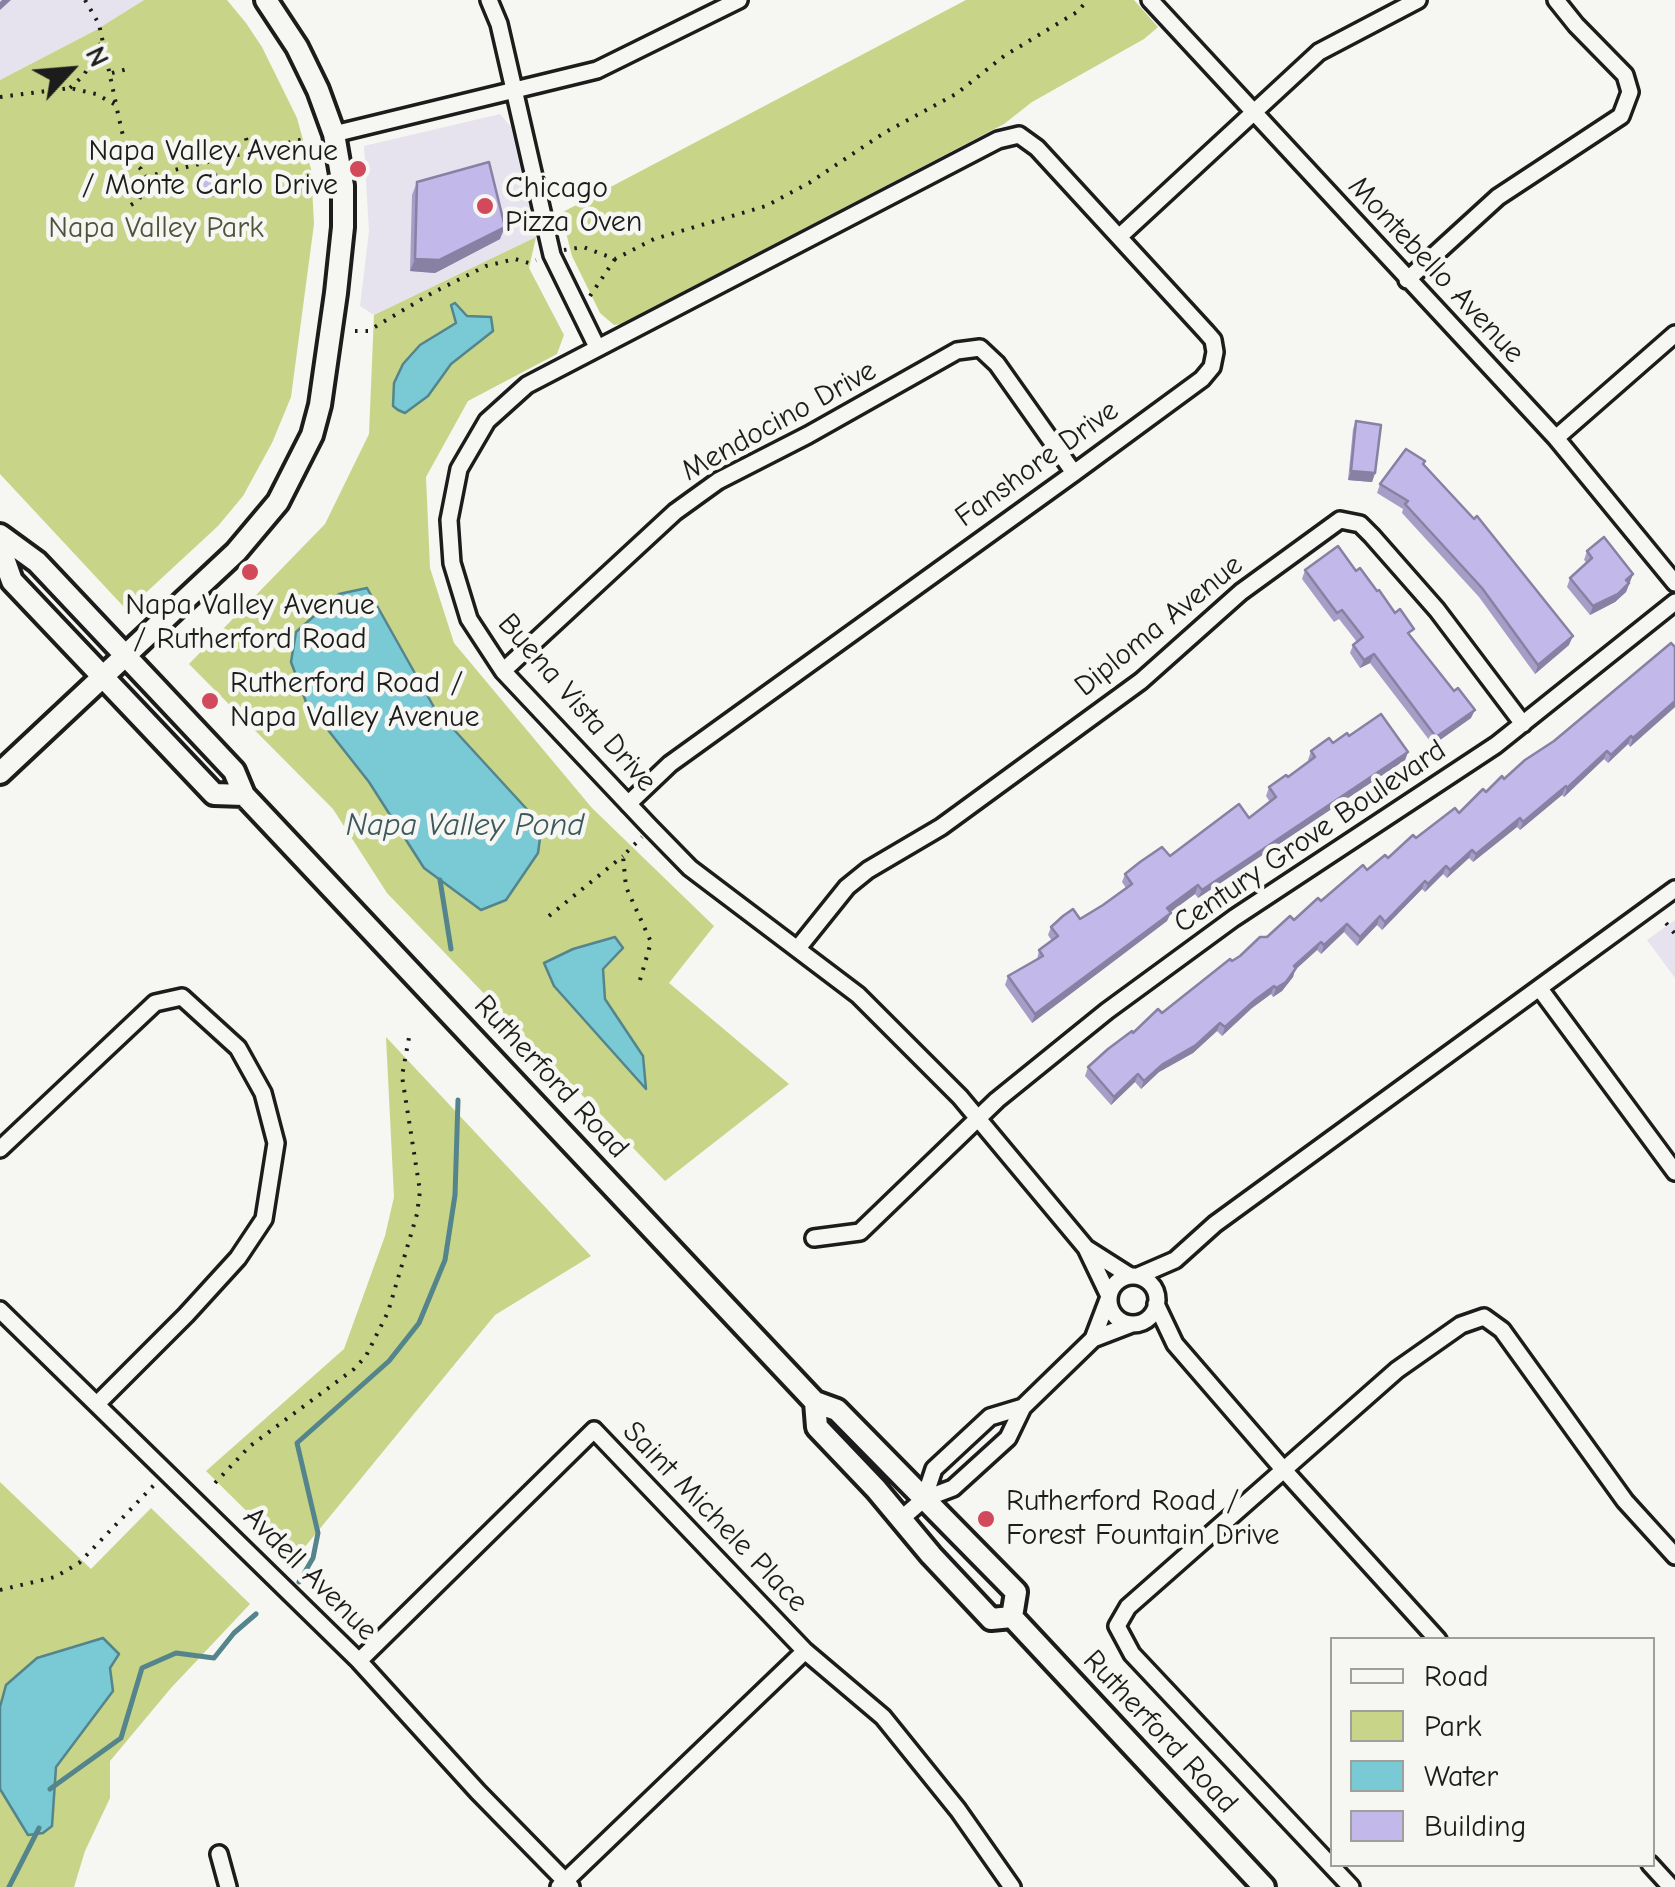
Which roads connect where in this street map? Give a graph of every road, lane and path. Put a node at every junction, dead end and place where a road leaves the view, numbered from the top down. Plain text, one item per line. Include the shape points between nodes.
1 (84, 0) edge
2 (266, 0) edge
3 (489, 0) edge
4 (739, 0) edge
5 (1088, 0) edge
6 (1150, 0) edge
7 (1418, 0) edge
8 (1556, 0) edge
9 (706, 7) edge
10 (102, 42) junction
11 (131, 68) dead end
12 (110, 73) junction
13 (70, 88) junction
14 (514, 92) junction
15 (0, 97) edge
16 (116, 106) junction
17 (1252, 112) junction
18 (334, 134) junction
19 (246, 138) dead end
20 (304, 139) dead end
21 (998, 140) joint
22 (249, 153) junction
23 (114, 156) dead end
24 (128, 158) junction
25 (145, 176) junction
26 (126, 208) dead end
27 (1120, 236) junction
28 (564, 250) dead end
29 (541, 258) dead end
30 (615, 259) junction
31 (1408, 280) junction
32 (590, 296) dead end
33 (355, 331) dead end
34 (1675, 334) edge
35 (597, 347) junction
36 (1556, 438) junction
37 (1074, 473) junction
38 (0, 535) edge
39 (0, 546) edge
40 (1675, 583) edge
41 (1675, 602) edge
42 (126, 656) junction
43 (504, 671) junction
44 (103, 677) junction
45 (1524, 724) junction
46 (0, 773) edge
47 (244, 795) junction
48 (628, 804) junction
49 (642, 838) dead end
50 (623, 856) junction
51 (1675, 888) edge
52 (549, 916) dead end
53 (1666, 923) dead end
54 (1675, 934) edge
55 (798, 948) junction
56 (640, 980) dead end
57 (1540, 989) junction
58 (410, 1032) dead end
59 (976, 1118) junction
60 (0, 1150) edge
61 (1675, 1172) edge
62 (814, 1238) dead end
63 (1086, 1248) junction
64 (1175, 1260) junction
65 (1134, 1276) junction
66 (1109, 1297) junction
67 (1157, 1302) junction
68 (0, 1310) edge
69 (1133, 1324) junction
70 (1093, 1340) junction
71 (1175, 1344) junction
72 (814, 1402) junction
73 (96, 1404) junction
74 (1023, 1407) junction
75 (1283, 1469) junction
76 (215, 1483) dead end
77 (155, 1484) dead end
78 (924, 1499) junction
79 (901, 1519) junction
80 (1675, 1556) edge
81 (0, 1590) edge
82 (1012, 1617) junction
83 (1435, 1637) edge
84 (805, 1651) junction
85 (359, 1660) junction
86 (219, 1854) dead end
87 (1330, 1865) edge
88 (1332, 1867) edge
89 (1653, 1867) edge
90 (565, 1885) edge
91 (228, 1887) edge
92 (1012, 1887) edge
93 (1264, 1887) edge
94 (1351, 1887) edge
95 (1672, 1887) edge

1 - 10 path
2 - 18 main road via 307,67
3 - 14 street
4 - 9 street
5 - 30 path via 956,94 790,194
6 - 17 street, Montebello Avenue
7 - 17 street via 1319,52
8 - 31 street via 1625,75 1630,92 1621,116 1498,197
9 - 14 street via 596,70
10 - 12 path
10 - 13 path
11 - 12 path
12 - 16 path
13 - 15 path
13 - 16 path
14 - 18 street
14 - 35 street via 552,255
16 - 24 path
17 - 27 street
17 - 31 street, Montebello Avenue
18 - 42 main road via 344,227 312,435 268,516
19 - 22 path
20 - 22 path
21 - 27 street, Fanshore Drive via 1019,135 1037,148
21 - 35 street, Buena Vista Drive
22 - 25 path
23 - 24 path
24 - 25 path
25 - 26 path via 142,195
27 - 37 street, Fanshore Drive via 1213,340 1212,367
28 - 30 path via 583,247
29 - 33 path via 486,266 368,331
30 - 32 path
31 - 36 street, Montebello Avenue
34 - 36 street
35 - 43 street, Buena Vista Drive via 527,384 486,421 459,469 449,520 452,563 468,619
36 - 40 street, Montebello Avenue
37 - 43 street, Mendocino Drive via 997,364 980,348 956,351 718,481 675,512
37 - 48 street, Fanshore Drive via 670,764
38 - 42 main road, Rutherford Road via 37,562
39 - 44 main road, Rutherford Road via 12,581
41 - 45 street, Century Grove Boulevard
42 - 44 main road
42 - 47 main road, Rutherford Road via 234,772
43 - 48 street, Buena Vista Drive
44 - 46 main road
44 - 47 main road, Rutherford Road via 214,794
45 - 55 street, Diploma Avenue via 1382,547 1360,524 1340,520 1241,592 1141,682 941,827 868,870
45 - 59 street, Century Grove Boulevard via 1234,918
47 - 72 main road, Rutherford Road
48 - 55 street, Buena Vista Drive via 690,868
49 - 50 path
50 - 52 path
50 - 56 path via 626,887 651,942
51 - 57 street
53 - 54 path
55 - 59 street, Buena Vista Drive via 858,995
57 - 61 street
57 - 64 street
58 - 76 path via 402,1076 420,1191 388,1312 354,1369 250,1446
59 - 62 street, Century Grove Boulevard via 860,1232
59 - 63 street, Buena Vista Drive
60 - 73 street via 155,1003 182,998 238,1048 263,1092 276,1143 264,1219 238,1258
63 - 65 street, Buena Vista Drive
63 - 66 street, Buena Vista Drive
64 - 65 street
64 - 67 street
65 - 66 street via 1115,1283
65 - 67 street via 1150,1283
66 - 69 street via 1116,1317
66 - 70 street
67 - 69 street via 1148,1319
67 - 71 street
68 - 73 street, Avdell Avenue
69 - 70 street
69 - 71 street
70 - 74 street
71 - 75 street
72 - 78 main road, Rutherford Road via 837,1410
72 - 79 main road, Rutherford Road via 818,1427
73 - 85 street, Avdell Avenue
74 - 78 street via 1008,1438 954,1488
74 - 78 street via 990,1417 976,1430 934,1470
75 - 80 street via 1398,1370 1461,1325 1484,1317 1502,1330 1625,1501
75 - 83 street
75 - 87 street via 1128,1608 1117,1626 1132,1654
77 - 81 path via 79,1563 55,1577
78 - 79 street
78 - 82 main road, Rutherford Road via 1016,1592
79 - 82 main road, Rutherford Road via 990,1619
82 - 93 main road, Rutherford Road
84 - 85 street, Saint Michele Place via 594,1430
84 - 90 street
84 - 92 street, Saint Michele Place via 883,1717
85 - 90 street, Avdell Avenue
86 - 91 street
88 - 94 street
89 - 95 street

